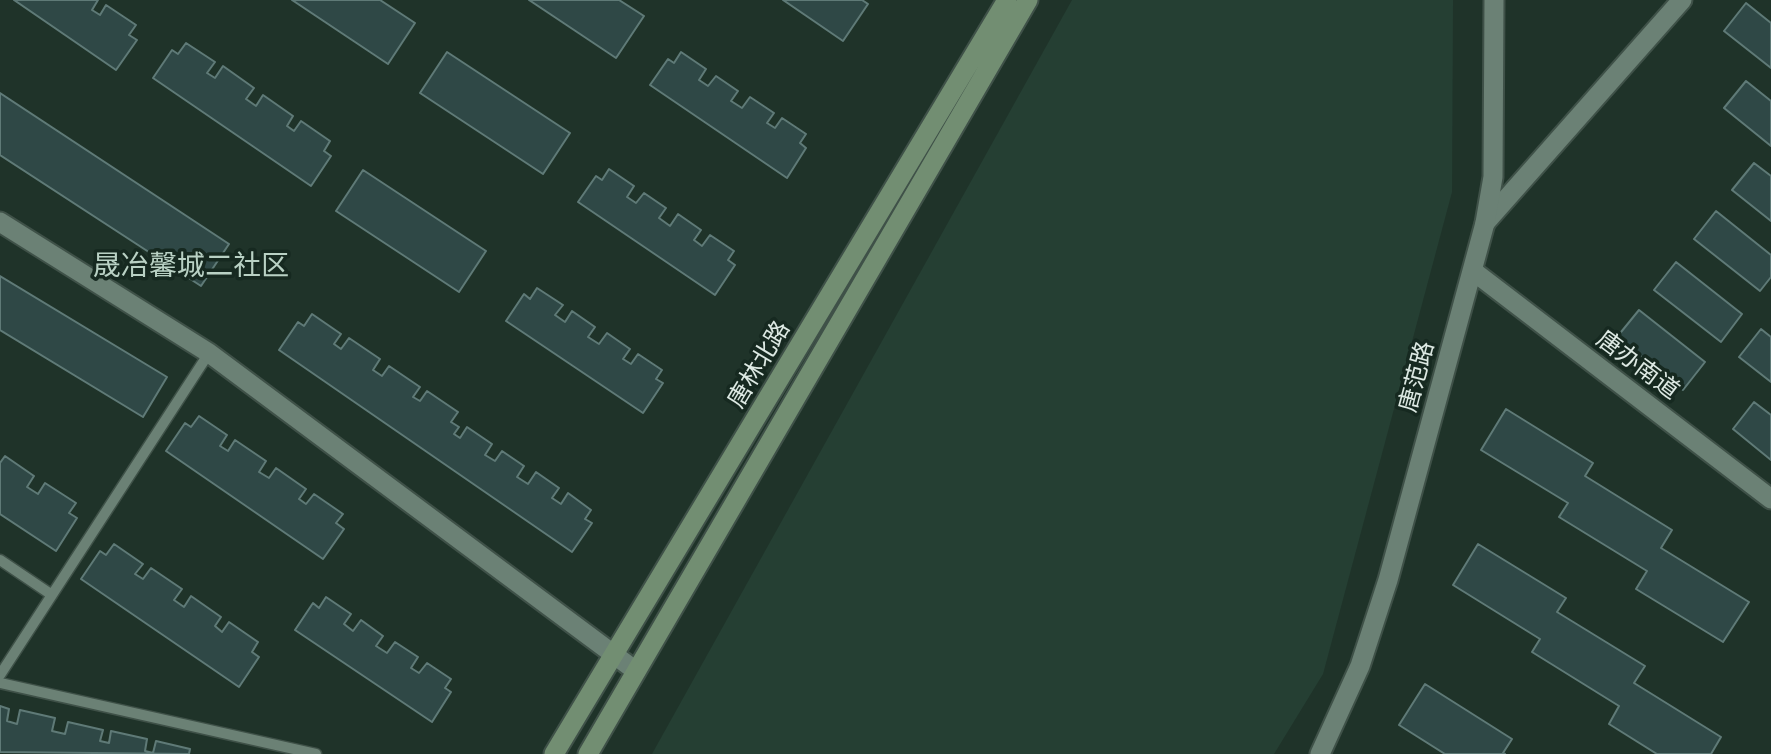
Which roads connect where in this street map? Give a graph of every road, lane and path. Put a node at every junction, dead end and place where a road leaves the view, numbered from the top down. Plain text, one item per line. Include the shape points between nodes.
1 (1007, 0) edge
2 (1028, 0) edge
3 (1494, 0) edge
4 (1682, 0) edge
5 (0, 222) edge
6 (1485, 223) junction
7 (1472, 271) junction
8 (209, 354) junction
9 (1771, 499) edge
10 (0, 560) edge
11 (52, 595) junction
12 (614, 656) junction
13 (636, 671) junction
14 (0, 676) edge
15 (0, 683) edge
16 (316, 754) edge
17 (554, 754) edge
18 (588, 754) edge
19 (1320, 754) edge

1 - 12 main road, 唐林北路
2 - 13 main road, 唐林北路
3 - 6 street, 唐范路 via 1493,177
4 - 6 street
5 - 8 street
6 - 7 street, 唐范路
7 - 9 street, 唐办南道
7 - 19 street, 唐范路 via 1388,580 1360,666
8 - 11 lane
8 - 12 street
10 - 11 lane
11 - 14 lane
12 - 13 street
12 - 17 main road, 唐林北路
13 - 18 main road, 唐林北路
15 - 16 lane

